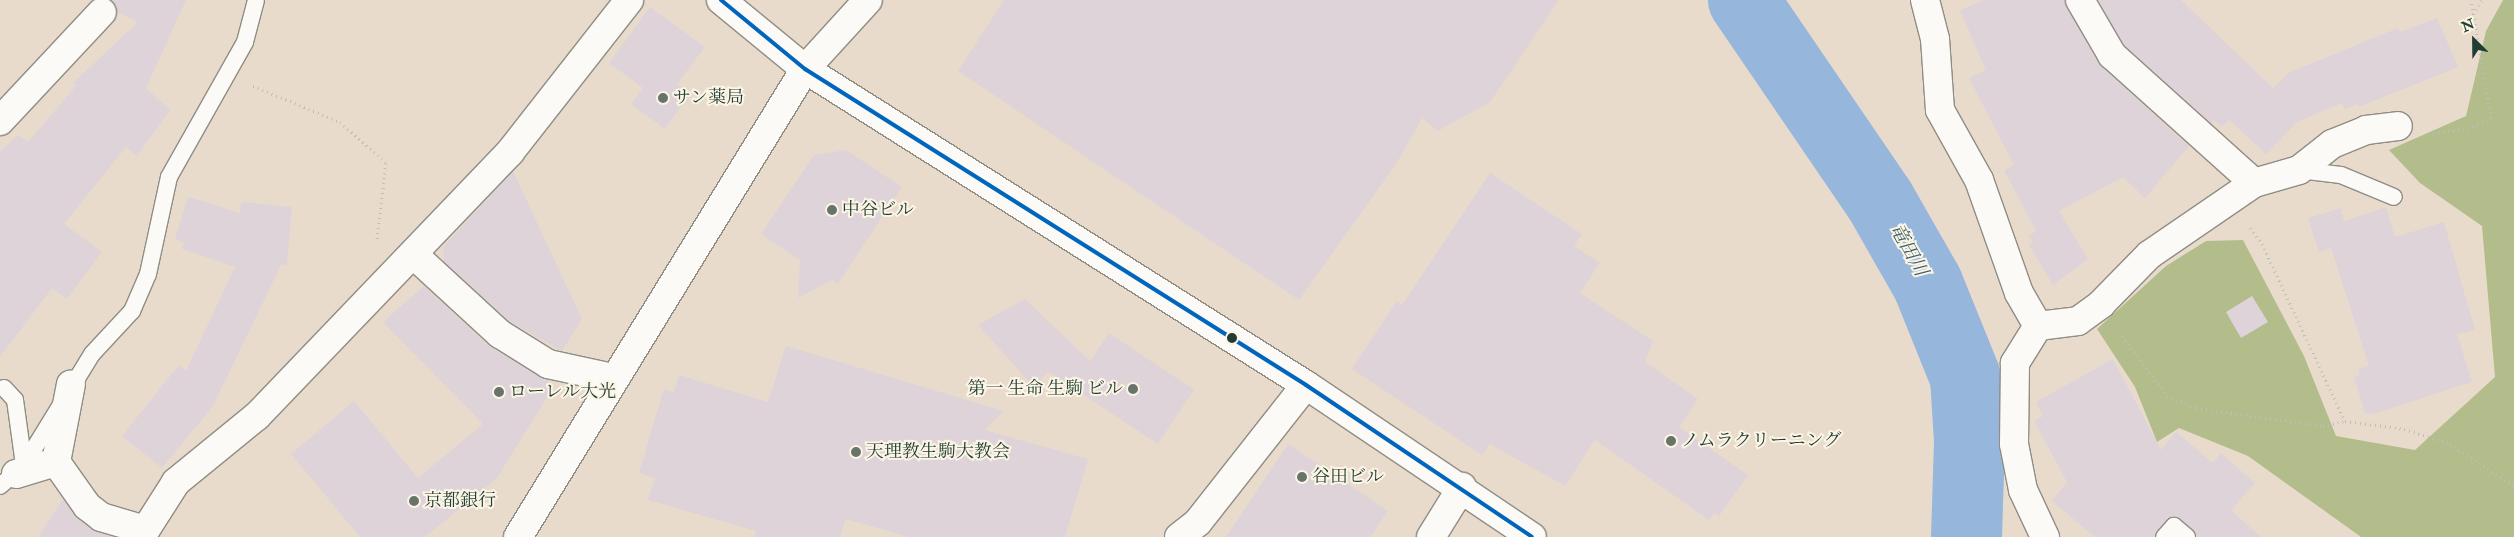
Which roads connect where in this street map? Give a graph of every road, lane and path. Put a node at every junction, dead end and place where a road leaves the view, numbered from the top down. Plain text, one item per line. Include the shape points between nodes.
1 (256, 0) edge
2 (630, 0) edge
3 (721, 0) edge
4 (868, 0) edge
5 (1925, 0) edge
6 (2080, 0) edge
7 (2471, 0) edge
8 (2482, 0) edge
9 (102, 12) dead end
10 (2472, 14) junction
11 (805, 69) junction
12 (208, 110) junction
13 (0, 121) edge
14 (2398, 126) joint
15 (2299, 170) junction
16 (2254, 183) junction
17 (2394, 197) dead end
18 (2226, 198) junction
19 (377, 242) dead end
20 (414, 254) junction
21 (2102, 304) junction
22 (2038, 326) junction
23 (612, 378) junction
24 (71, 384) junction
25 (1306, 385) junction
26 (4, 388) dead end
27 (2345, 421) junction
28 (56, 462) junction
29 (14, 475) edge
30 (2514, 486) edge
31 (1462, 487) junction
32 (142, 533) edge
33 (518, 537) edge
34 (1179, 537) edge
35 (1431, 537) edge
36 (1532, 537) edge
37 (2045, 537) edge
38 (2164, 537) edge
39 (2187, 537) edge

1 - 12 lane via 245,42
2 - 20 street via 510,152
3 - 11 street
4 - 11 street
5 - 22 street via 1935,39 1940,110 1979,180 2019,293
6 - 16 street via 2112,55
7 - 10 path
8 - 10 path
9 - 13 street
10 - 14 path via 2491,118 2468,128 2412,136
11 - 23 street via 651,324
11 - 25 street
12 - 19 path via 249,85 340,122 386,164
12 - 24 lane via 169,177 148,274 132,311
14 - 15 street via 2366,130 2332,144
15 - 16 street
15 - 17 lane via 2341,175
16 - 18 street
18 - 21 street via 2149,255
18 - 27 path via 2262,244
20 - 23 street via 500,334 548,364
20 - 32 street via 257,416 176,482
21 - 22 street via 2078,321
21 - 27 path via 2167,396 2216,413 2323,426
22 - 37 street via 2015,363 2014,444 2024,490
23 - 33 street
24 - 28 street
24 - 29 lane
25 - 31 street
25 - 34 street via 1198,522
26 - 29 lane via 15,400
27 - 30 path via 2404,429 2450,444
28 - 29 street
28 - 32 street via 87,506 102,517
31 - 35 street
31 - 36 street
38 - 39 lane via 2174,526

